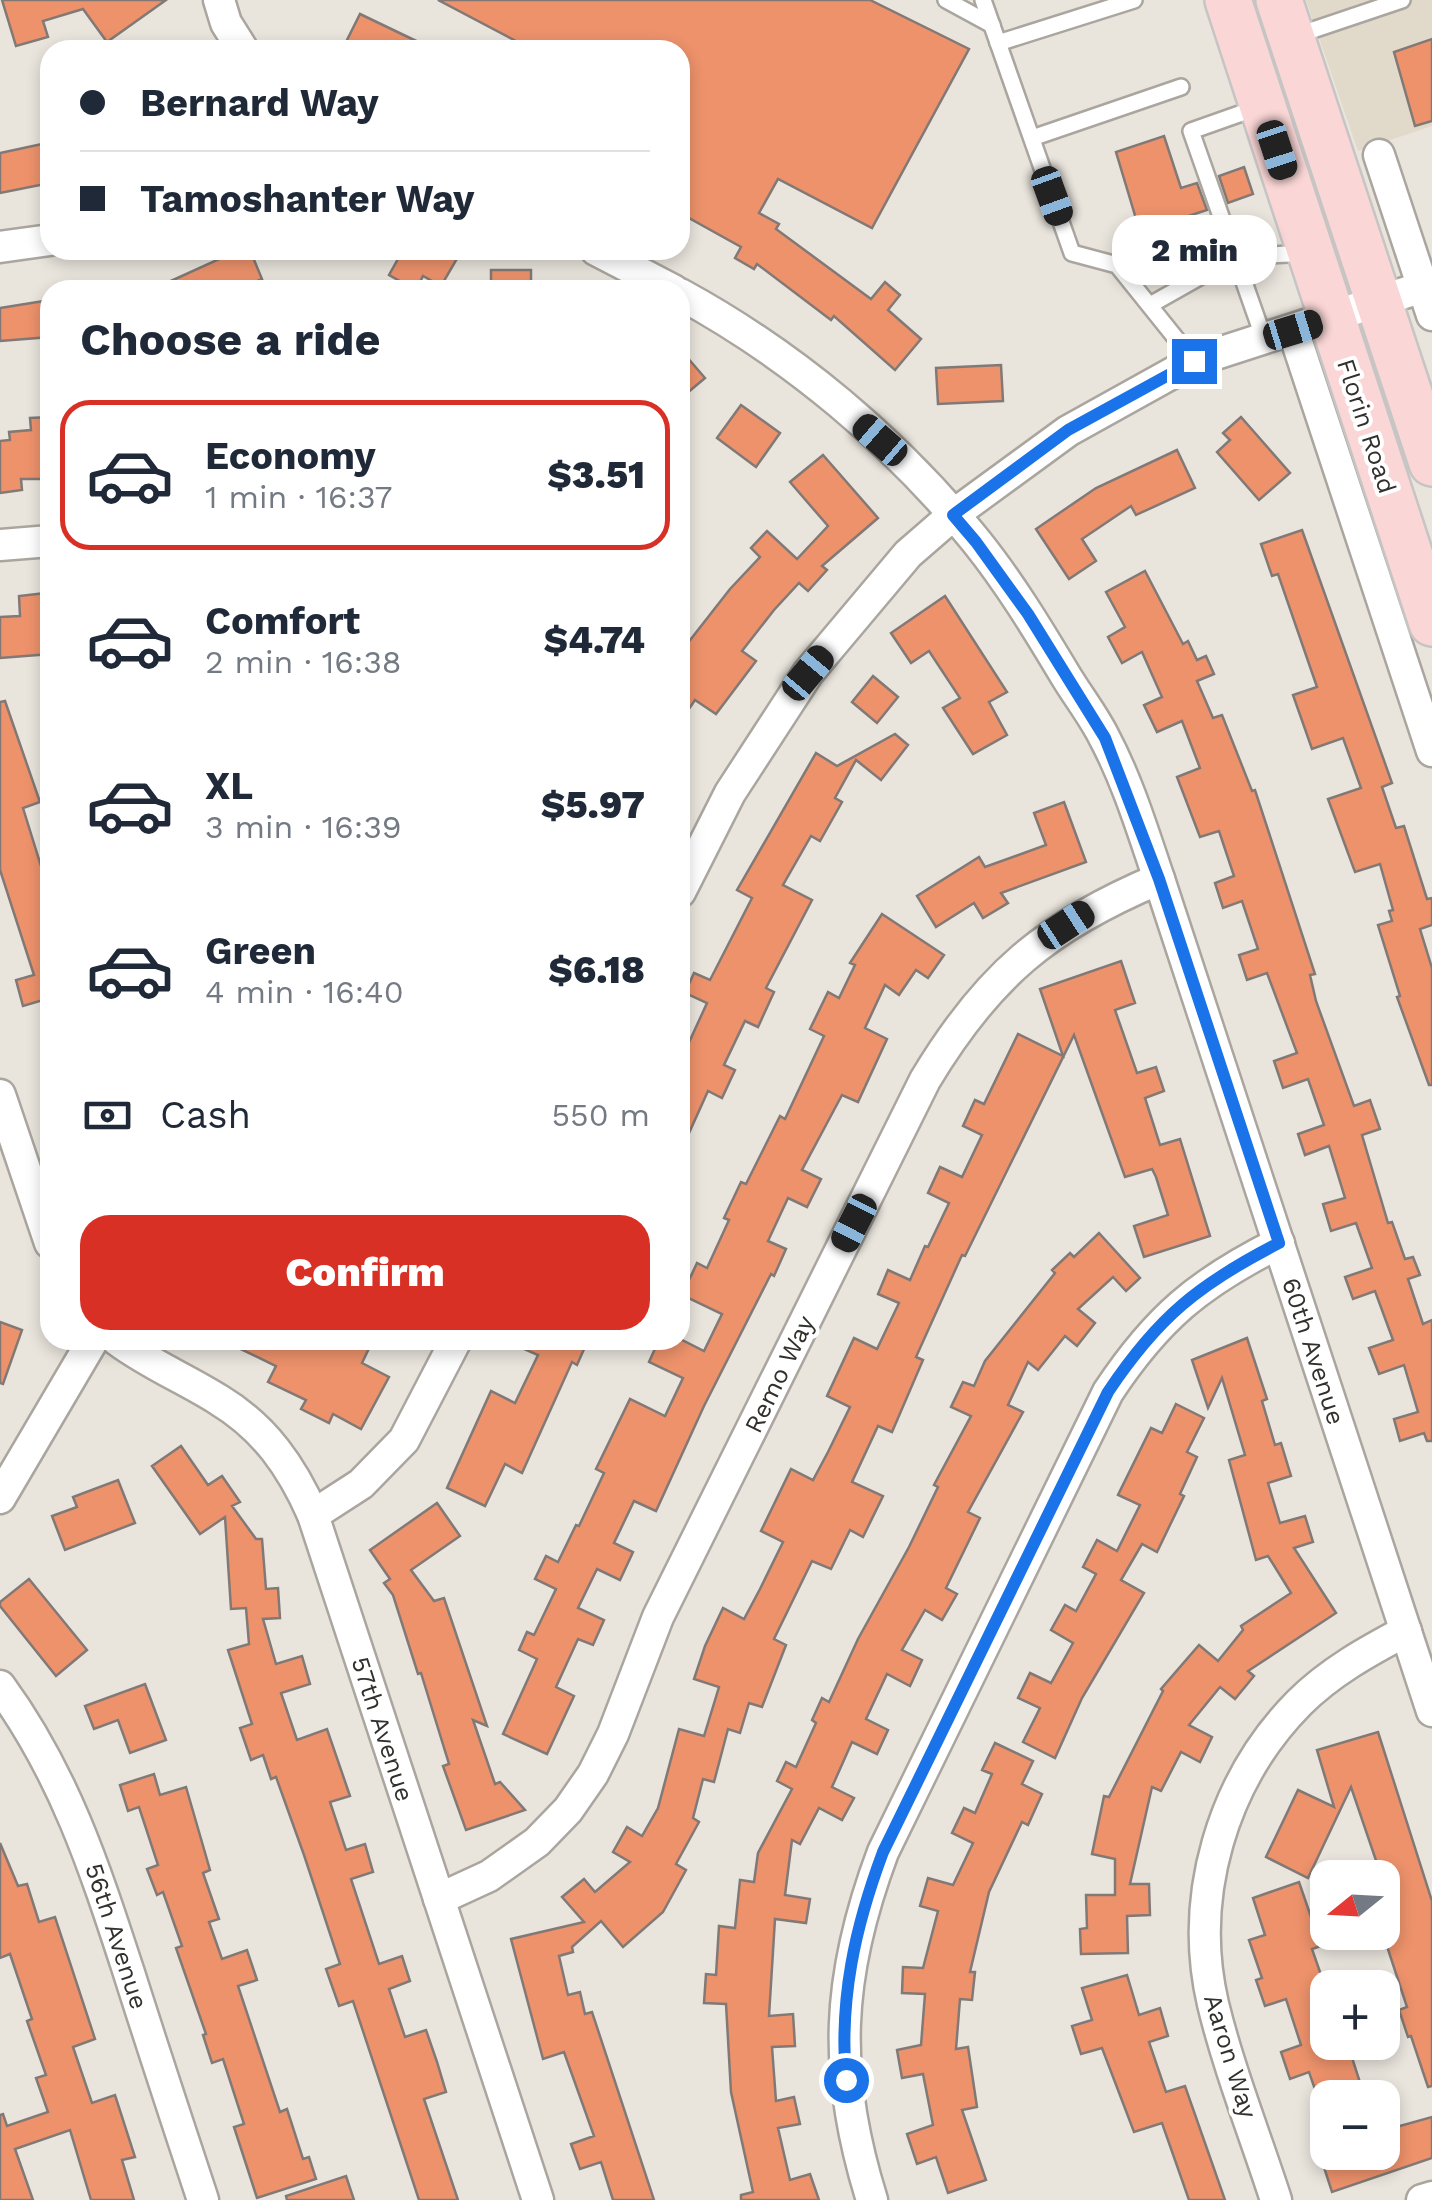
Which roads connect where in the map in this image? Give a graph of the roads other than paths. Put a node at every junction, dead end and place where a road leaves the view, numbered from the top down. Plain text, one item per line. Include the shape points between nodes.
1 (220, 0) edge
2 (946, 0) edge
3 (983, 0) edge
4 (1134, 0) edge
5 (1228, 0) edge
6 (1402, 0) edge
7 (1353, 8) edge
8 (1285, 19) edge
9 (992, 25) junction
10 (237, 40) edge
11 (998, 43) junction
12 (1182, 88) dead end
13 (1262, 105) junction
14 (1032, 138) junction
15 (1379, 155) dead end
16 (40, 241) edge
17 (0, 247) edge
18 (1310, 252) junction
19 (1235, 257) junction
20 (1429, 296) edge
21 (690, 300) edge
22 (1379, 303) junction
23 (1150, 306) junction
24 (1296, 329) junction
25 (1194, 361) junction
26 (1432, 462) edge
27 (953, 515) junction
28 (40, 542) edge
29 (0, 546) edge
30 (1432, 623) edge
31 (1432, 751) edge
32 (690, 872) edge
33 (1159, 879) junction
34 (0, 1095) edge
35 (40, 1213) edge
36 (1279, 1243) junction
37 (87, 1350) edge
38 (133, 1350) edge
39 (451, 1350) edge
40 (0, 1498) edge
41 (313, 1514) junction
42 (1406, 1631) junction
43 (0, 1686) edge
44 (1432, 1711) edge
45 (439, 1900) junction
46 (1432, 2196) edge
47 (202, 2200) edge
48 (538, 2200) edge
49 (872, 2200) edge
50 (1276, 2200) edge
51 (1422, 2200) edge

1 - 10 street
2 - 9 lane
3 - 9 lane
4 - 11 lane
5 - 13 main road, Florin Road
6 - 7 lane
7 - 8 lane
8 - 22 main road, Florin Road
9 - 11 lane
11 - 14 lane
12 - 14 lane
13 - 18 main road, Florin Road
13 - 19 lane via 1191,131
14 - 23 lane via 1072,253 1118,266
15 - 20 street
16 - 17 street
18 - 19 lane
18 - 24 main road, Florin Road
19 - 23 lane
19 - 24 lane
20 - 22 street
21 - 27 street, 60th Avenue via 770,348 826,392
22 - 24 street
22 - 26 main road, Florin Road
23 - 25 lane
24 - 25 street
24 - 30 main road, Florin Road
24 - 31 street, Florin Road
25 - 27 street via 1068,430
27 - 32 street via 908,554 808,673 730,793
27 - 33 street, 60th Avenue via 1028,614 1105,738
28 - 29 street
33 - 36 street, 60th Avenue
33 - 45 street, Remo Way via 1048,936 954,1031 658,1617 593,1774 537,1842
34 - 35 street
36 - 42 street, 60th Avenue
36 - 49 street via 1183,1302 1108,1392 883,1852 850,1959 844,2007 848,2104
37 - 40 street
38 - 41 street, 57th Avenue via 250,1422 298,1480
39 - 41 street via 404,1440 361,1484
41 - 45 street, 57th Avenue
42 - 44 street, 60th Avenue
42 - 50 street, Aaron Way via 1338,1669 1267,1740 1240,1782 1210,1872 1204,1922 1213,2005
43 - 47 street, 56th Avenue via 58,1779 88,1846
45 - 48 street, 57th Avenue
46 - 51 street

